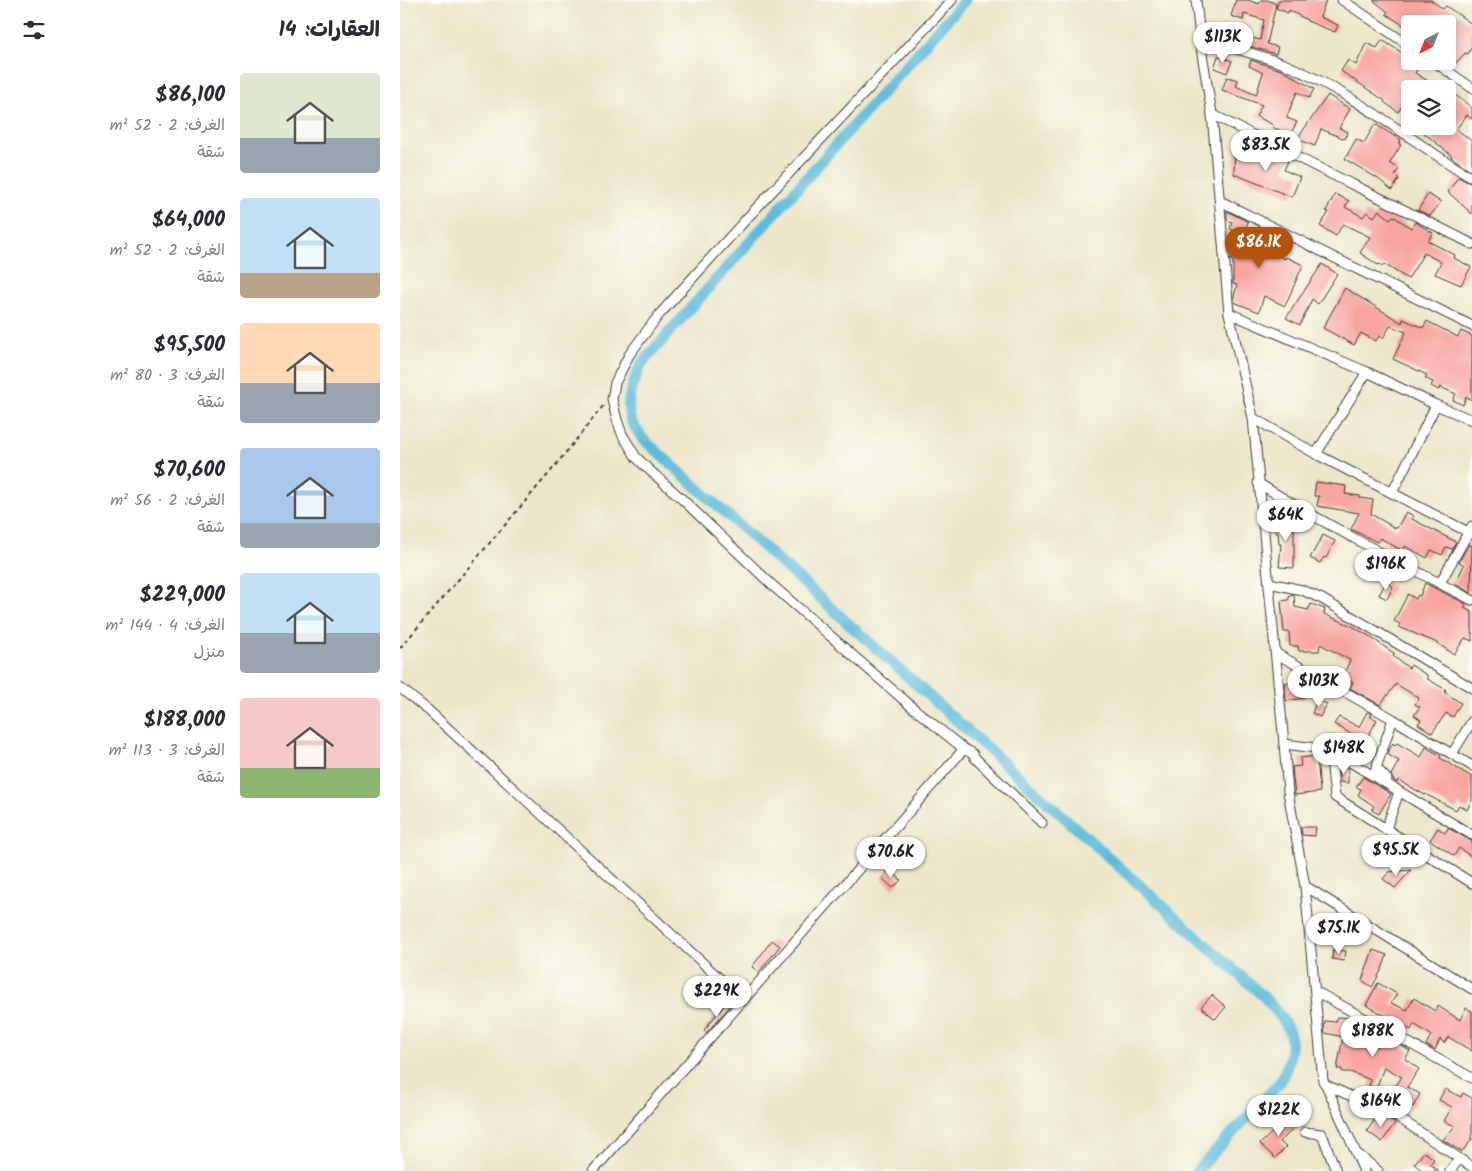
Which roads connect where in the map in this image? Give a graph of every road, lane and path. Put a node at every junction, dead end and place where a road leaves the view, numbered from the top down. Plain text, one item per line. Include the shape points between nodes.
1 (952, 0) edge
2 (1196, 0) edge
3 (1342, 0) edge
4 (1200, 38) junction
5 (1401, 40) edge
6 (1446, 70) edge
7 (1472, 88) edge
8 (1212, 114) junction
9 (1472, 178) edge
10 (1220, 201) junction
11 (1472, 244) edge
12 (1229, 313) junction
13 (1472, 326) edge
14 (1367, 372) junction
15 (613, 394) junction
16 (1436, 405) junction
17 (1252, 418) junction
18 (1472, 420) edge
19 (1316, 454) junction
20 (1258, 483) junction
21 (1392, 493) junction
22 (1471, 531) edge
23 (1269, 583) junction
24 (1440, 583) junction
25 (1472, 600) edge
26 (400, 648) edge
27 (1276, 654) junction
28 (400, 688) edge
29 (1472, 688) edge
30 (1393, 719) junction
31 (1472, 721) edge
32 (1284, 744) junction
33 (964, 749) junction
34 (1330, 750) junction
35 (1452, 754) junction
36 (1472, 766) edge
37 (1399, 792) junction
38 (1042, 823) dead end
39 (1386, 829) junction
40 (1472, 835) edge
41 (1472, 883) edge
42 (1305, 886) junction
43 (1472, 989) edge
44 (1315, 991) junction
45 (743, 1000) junction
46 (1472, 1078) edge
47 (1326, 1085) junction
48 (1305, 1132) dead end
49 (1356, 1153) junction
50 (1459, 1159) junction
51 (1472, 1167) edge
52 (593, 1171) edge
53 (1336, 1171) edge
54 (1364, 1171) edge
55 (1378, 1171) edge
56 (1450, 1171) edge

1 - 15 street via 658,316 629,355
2 - 4 street
3 - 5 street
4 - 8 street
4 - 9 street via 1269,59 1313,79 1366,108
6 - 7 street
8 - 10 street
8 - 11 street
10 - 12 street
10 - 13 street
12 - 14 street
12 - 17 street
14 - 16 street
14 - 19 street
15 - 26 path via 552,471
15 - 33 street via 622,434 646,467 772,585
16 - 18 street
16 - 21 street
17 - 19 street
17 - 20 street
19 - 21 street
20 - 23 street
20 - 24 street via 1310,515
21 - 22 street
22 - 24 street
23 - 27 street
23 - 29 street via 1302,590 1322,599
24 - 25 street
27 - 30 street
27 - 32 street
28 - 45 street via 428,710
30 - 35 street
30 - 37 street via 1376,768
31 - 35 street
32 - 34 street
32 - 42 street via 1288,792
33 - 38 street via 974,755
33 - 45 street
34 - 37 street
34 - 39 street via 1335,797
35 - 36 street
37 - 39 street
37 - 40 street
39 - 41 street
42 - 43 street
42 - 44 street
44 - 46 street
44 - 47 street via 1322,1074
45 - 52 street
47 - 49 street
47 - 50 street via 1396,1116
48 - 53 street via 1322,1134
49 - 54 street
49 - 55 street
50 - 51 street
50 - 56 street

